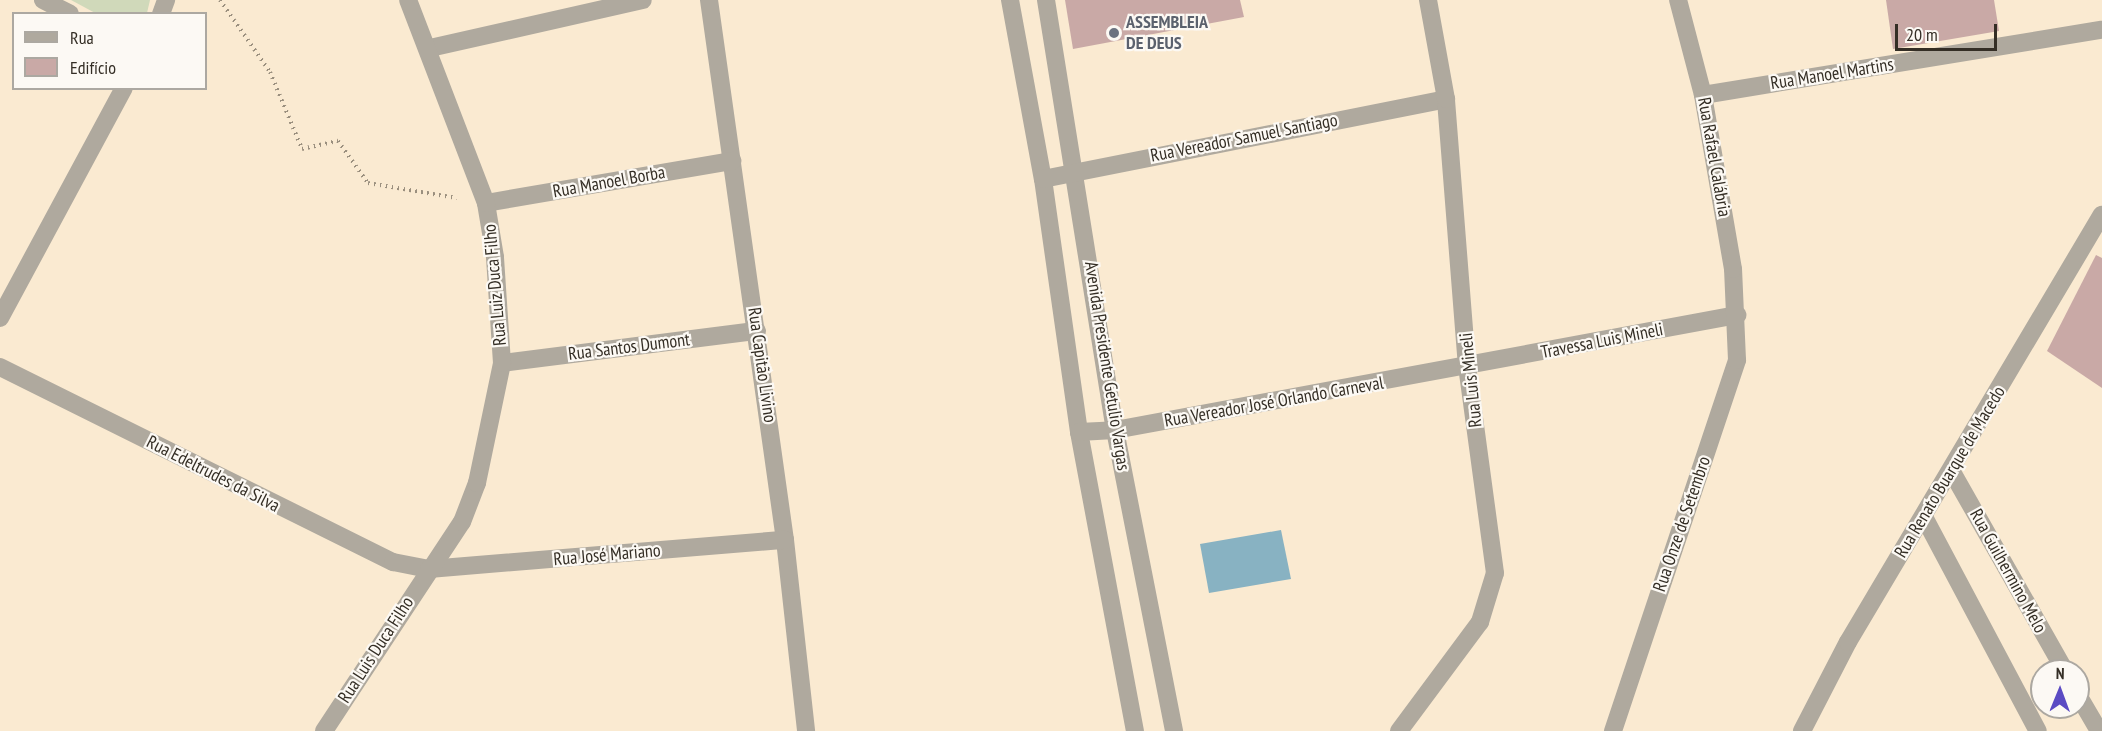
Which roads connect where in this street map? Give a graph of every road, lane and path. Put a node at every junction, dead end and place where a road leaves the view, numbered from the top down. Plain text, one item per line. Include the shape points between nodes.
1 (43, 0) edge
2 (220, 0) edge
3 (408, 0) edge
4 (643, 0) edge
5 (710, 0) edge
6 (1010, 0) edge
7 (1046, 0) edge
8 (1428, 0) edge
9 (1678, 0) edge
10 (66, 12) edge
11 (2102, 30) edge
12 (430, 48) junction
13 (123, 90) edge
14 (1703, 95) junction
15 (1446, 99) junction
16 (732, 161) junction
17 (1077, 170) junction
18 (1043, 179) junction
19 (486, 203) junction
20 (2102, 215) edge
21 (1737, 315) junction
22 (0, 318) edge
23 (757, 331) junction
24 (502, 363) junction
25 (0, 367) edge
26 (1467, 367) junction
27 (1115, 430) junction
28 (1079, 432) junction
29 (1952, 472) junction
30 (1924, 517) junction
31 (786, 540) junction
32 (429, 569) junction
33 (2058, 659) edge
34 (2090, 716) edge
35 (324, 731) edge
36 (806, 731) edge
37 (1135, 731) edge
38 (1174, 731) edge
39 (1399, 731) edge
40 (1613, 731) edge
41 (1802, 731) edge
42 (2038, 731) edge
43 (2098, 731) edge

1 - 10 street
2 - 19 path via 270,72 302,149 339,141 368,183
3 - 12 street, Rua Luiz Duca Filho
4 - 12 street
5 - 16 street, Rua Capitão Livino
6 - 18 street, Avenida Presidente Getulio Vargas
7 - 17 street, Avenida Presidente Getulio Vargas
8 - 15 street, Rua Luis Mineli
9 - 14 street, Rua Rafael Calábria
11 - 14 street, Rua Manoel Martins
12 - 19 street, Rua Luiz Duca Filho
13 - 22 street
14 - 21 street, Rua Rafael Calábria
15 - 17 street, Rua Vereador Samuel Santiago
15 - 26 street, Rua Luis Mineli
16 - 19 street, Rua Manoel Borba
16 - 23 street, Rua Capitão Livino
17 - 18 street, Rua Vereador Samuel Santiago
17 - 27 street, Avenida Presidente Getulio Vargas
18 - 28 street, Avenida Presidente Getulio Vargas
19 - 24 street, Rua Luiz Duca Filho via 495,257
20 - 29 street, Rua Renato Buarque de Macedo
21 - 26 street, Travessa Luis Mineli
21 - 40 street, Rua Onze de Setembro via 1737,360
23 - 24 street, Rua Santos Dumont
23 - 31 street, Rua Capitão Livino
24 - 32 street, Rua Luiz Duca Filho via 477,483 462,522
25 - 32 street, Rua Edeltrudes da Silva via 379,557
26 - 27 street, Rua Vereador José Orlando Carneval
26 - 39 street, Rua Luis Mineli via 1495,561 1494,588 1480,622
27 - 28 street, Rua Vereador José Orlando Carneval
27 - 38 street, Avenida Presidente Getulio Vargas
28 - 37 street, Avenida Presidente Getulio Vargas
29 - 30 street, Rua Renato Buarque de Macedo
29 - 33 street, Rua Guilhermino Melo
30 - 41 street, Rua Renato Buarque de Macedo via 1814,700
30 - 42 street
31 - 32 street, Rua José Mariano
31 - 36 street, Rua Capitão Livino
32 - 35 street, Rua Luis Duca Filho
34 - 43 street

